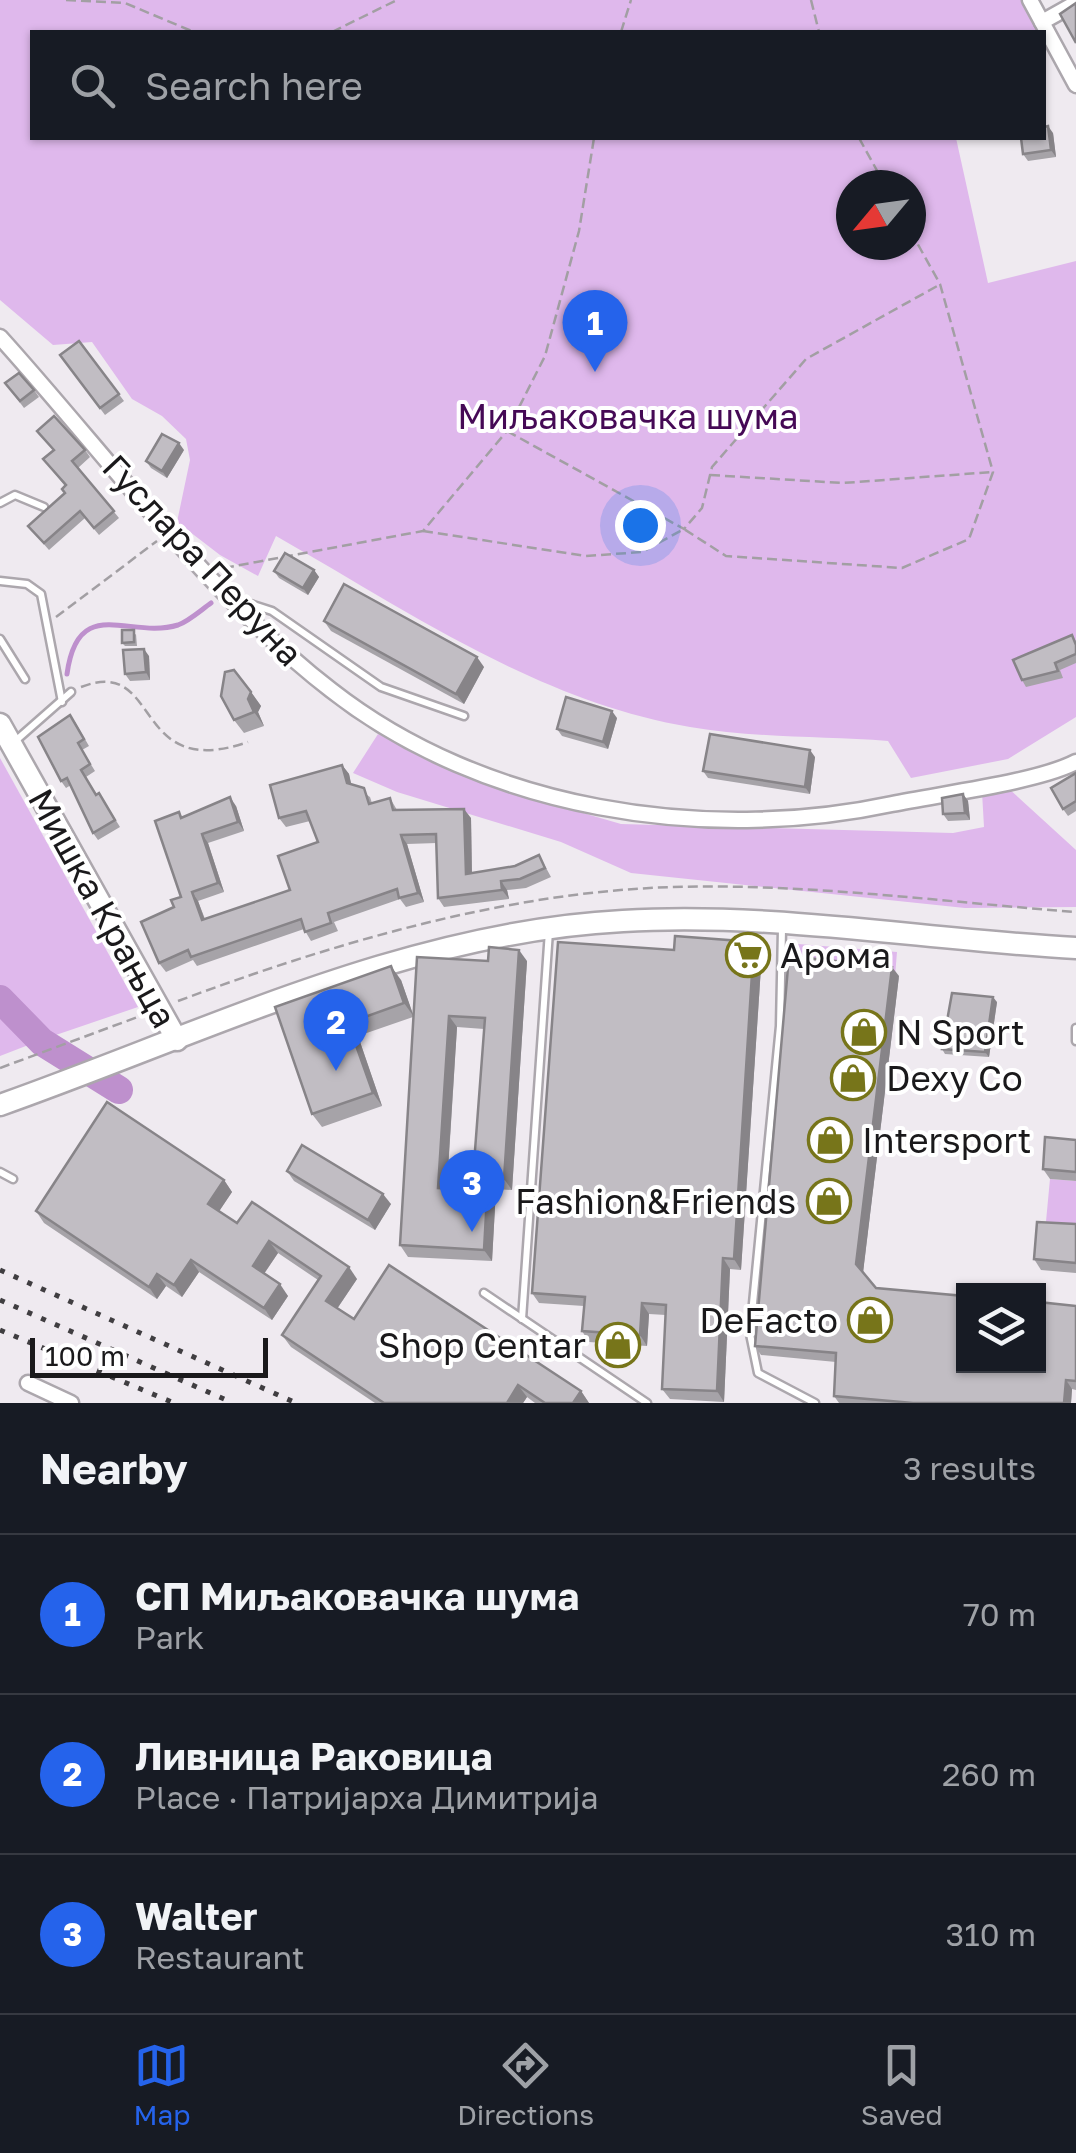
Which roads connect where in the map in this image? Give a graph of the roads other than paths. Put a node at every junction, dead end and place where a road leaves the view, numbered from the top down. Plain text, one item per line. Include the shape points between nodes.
1 (1030, 0) edge
2 (1076, 3) edge
3 (1042, 22) junction
4 (1076, 86) edge
5 (0, 337) edge
6 (0, 503) edge
7 (44, 507) edge
8 (0, 580) edge
9 (229, 598) junction
10 (0, 639) edge
11 (25, 679) dead end
12 (71, 692) road end
13 (62, 702) junction
14 (464, 716) dead end
15 (0, 724) edge
16 (12, 744) junction
17 (1076, 762) edge
18 (782, 922) junction
19 (549, 929) junction
20 (1076, 948) edge
21 (1076, 1028) edge
22 (177, 1040) junction
23 (1076, 1041) edge
24 (0, 1106) edge
25 (0, 1172) edge
26 (14, 1179) dead end
27 (484, 1293) dead end
28 (522, 1319) junction
29 (28, 1383) dead end
30 (71, 1403) edge
31 (647, 1403) edge
32 (815, 1403) edge

1 - 3 street
2 - 3 street
3 - 4 street
5 - 9 street, Гуслара Перуна
6 - 7 lane via 15,495
8 - 13 lane via 41,594
9 - 14 lane via 272,611 380,688
9 - 17 street, Гуслара Перуна via 334,692 390,728 516,784 631,814 816,818
10 - 11 lane
12 - 13 lane
13 - 16 lane
15 - 16 main road, Мишка Крањца
16 - 22 main road, Мишка Крањца
18 - 19 main road via 621,920
18 - 20 main road
18 - 32 lane via 780,1026 750,1334 758,1373
19 - 22 main road via 357,976
19 - 28 lane
21 - 23 lane
22 - 24 main road
25 - 26 lane
27 - 28 lane
28 - 31 lane
29 - 30 street

